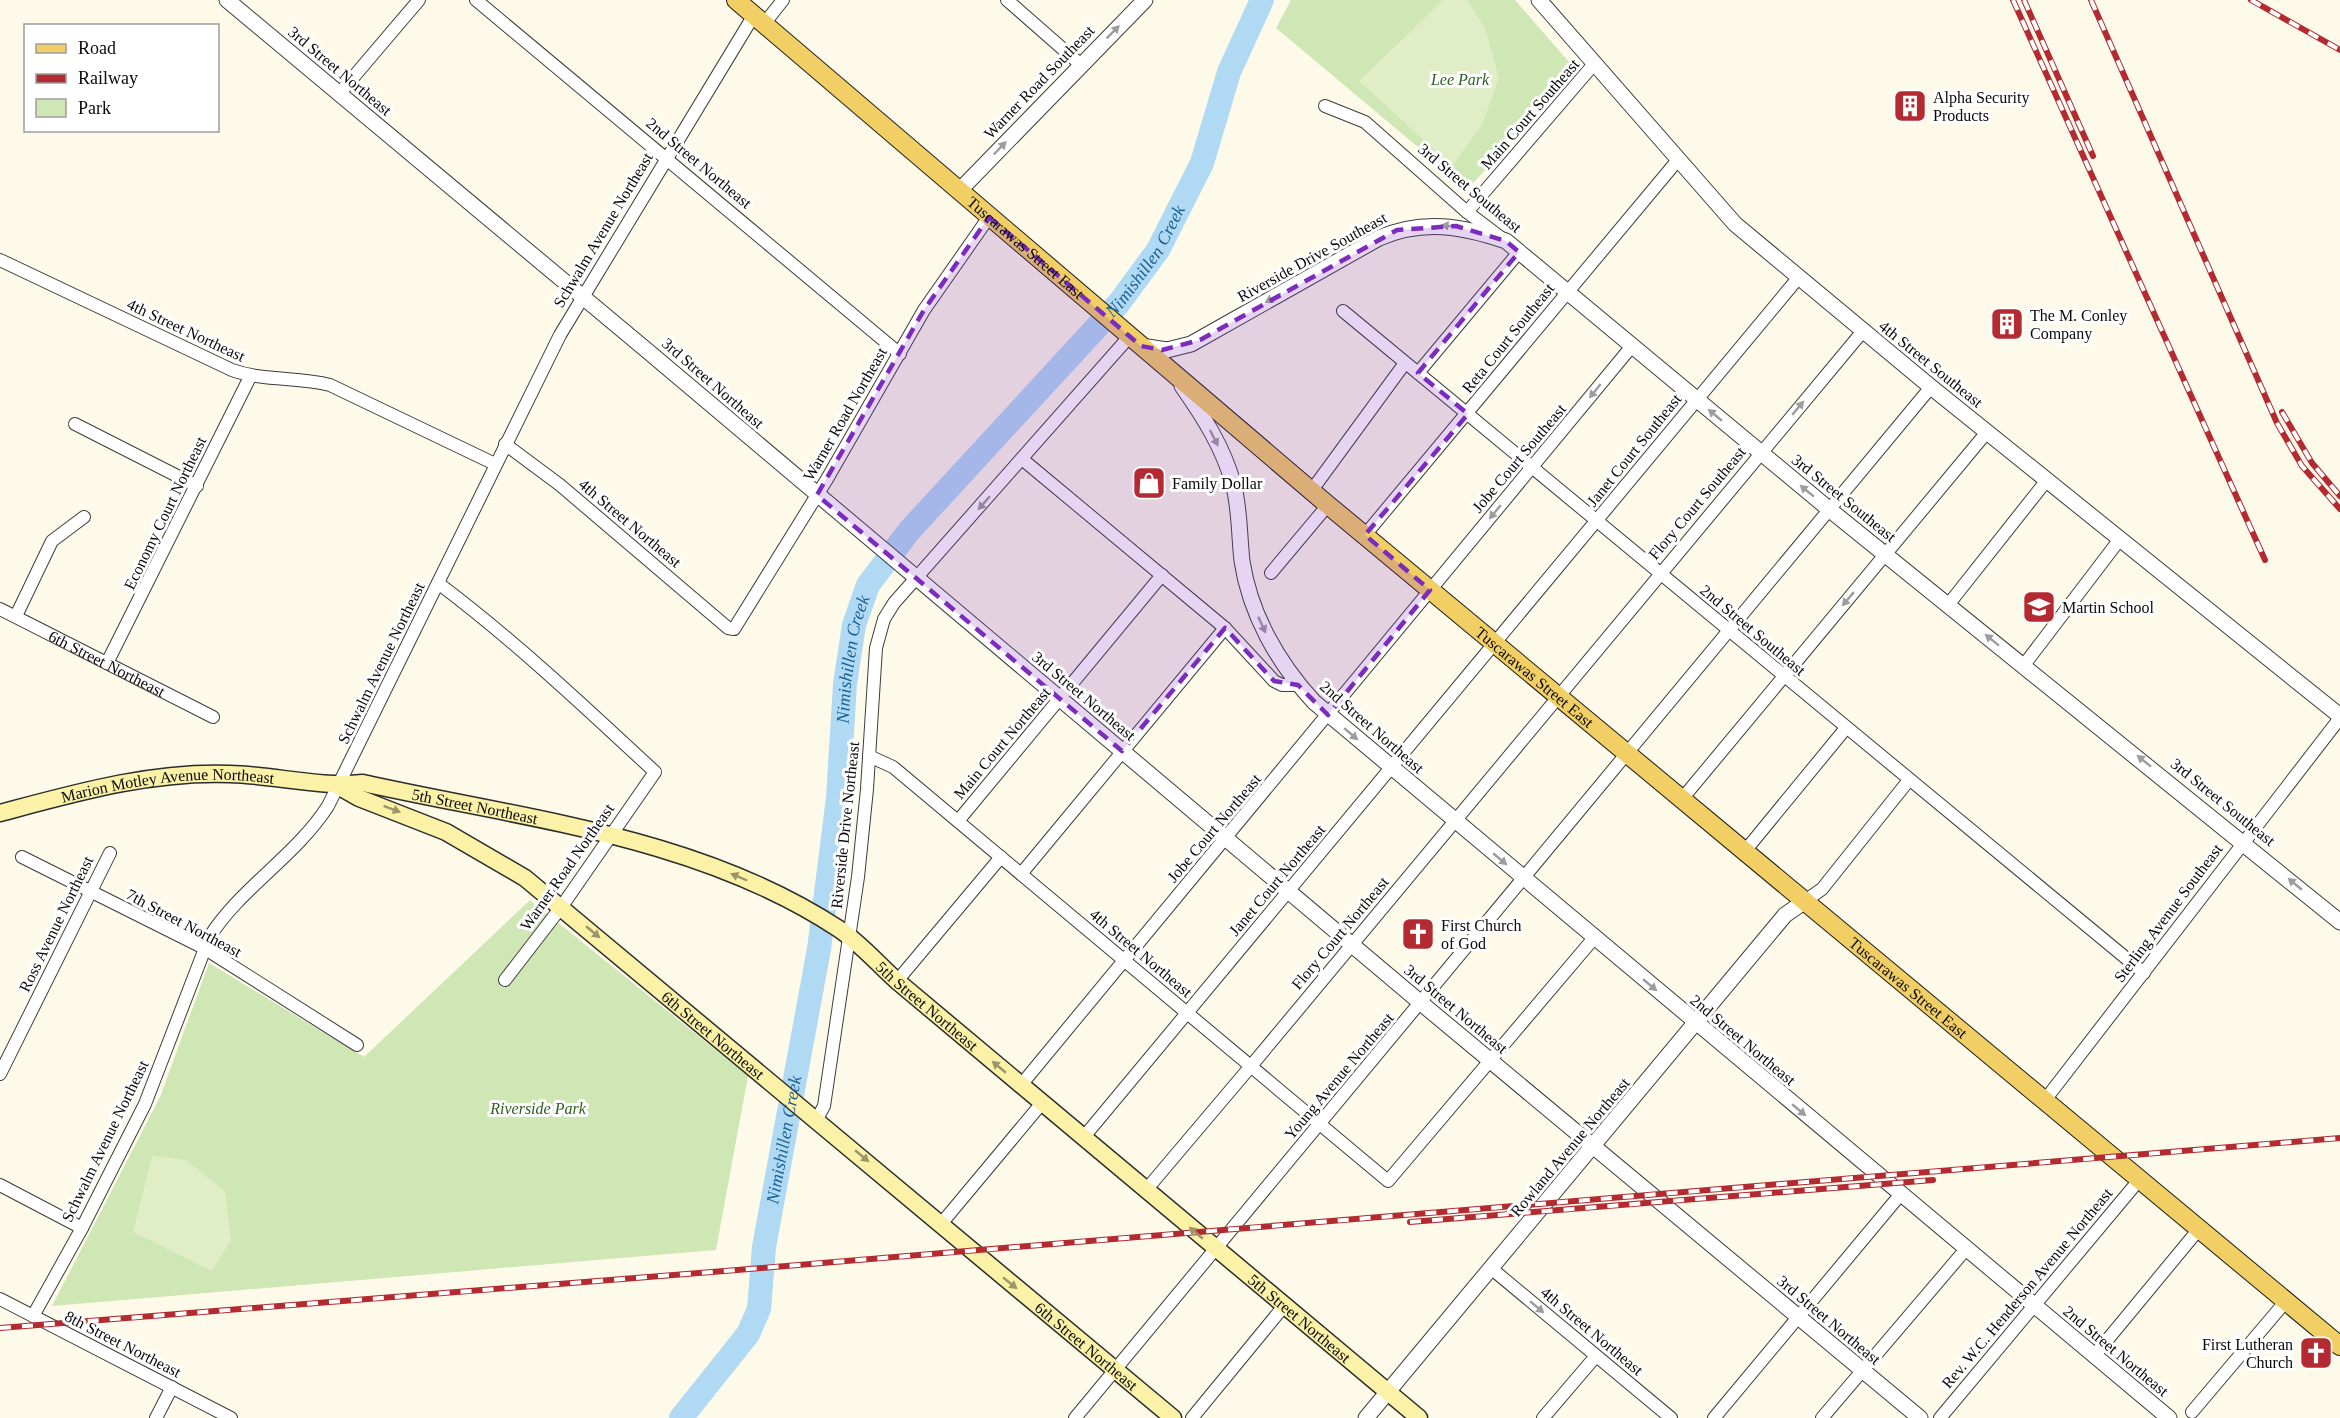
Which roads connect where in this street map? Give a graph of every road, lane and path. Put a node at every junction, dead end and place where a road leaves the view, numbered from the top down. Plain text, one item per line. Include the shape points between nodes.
1 (227, 0) edge
2 (419, 0) edge
3 (476, 0) edge
4 (736, 0) edge
5 (783, 0) edge
6 (1007, 0) edge
7 (1145, 0) edge
8 (1539, 0) edge
9 (759, 20) junction
10 (1080, 64) junction
11 (1594, 64) junction
12 (339, 94) junction
13 (1325, 106) dead end
14 (665, 159) junction
15 (1677, 161) junction
16 (960, 190) junction
17 (1467, 212) junction
18 (989, 217) junction
19 (1506, 241) junction
20 (1519, 252) junction
21 (0, 260) edge
22 (1798, 277) junction
23 (1567, 292) junction
24 (582, 296) junction
25 (1343, 311) dead end
26 (1863, 332) junction
27 (1130, 338) junction
28 (1632, 346) junction
29 (900, 354) junction
30 (1405, 363) junction
31 (1171, 372) junction
32 (1418, 373) junction
33 (250, 377) junction
34 (1931, 387) junction
35 (1696, 399) junction
36 (1468, 414) junction
37 (75, 424) dead end
38 (1987, 432) junction
39 (505, 444) junction
40 (1760, 453) junction
41 (1022, 459) junction
42 (495, 464) junction
43 (1532, 467) junction
44 (2047, 480) junction
45 (197, 486) junction
46 (1312, 490) junction
47 (817, 495) junction
48 (1328, 505) junction
49 (1830, 510) junction
50 (84, 517) dead end
51 (1597, 521) junction
52 (1365, 535) junction
53 (2120, 539) junction
54 (1886, 554) junction
55 (1271, 573) dead end
56 (1660, 573) junction
57 (912, 575) junction
58 (1162, 575) junction
59 (438, 583) junction
60 (1430, 590) junction
61 (1948, 605) junction
62 (0, 609) edge
63 (16, 616) junction
64 (1225, 628) junction
65 (732, 630) joint
66 (1730, 632) junction
67 (1494, 643) junction
68 (108, 663) junction
69 (2024, 665) junction
70 (1784, 677) junction
71 (1298, 685) junction
72 (1559, 696) junction
73 (1059, 700) junction
74 (1328, 715) junction
75 (213, 717) dead end
76 (2340, 717) edge
77 (1846, 728) junction
78 (1122, 751) junction
79 (1629, 754) junction
80 (869, 756) junction
81 (1392, 769) junction
82 (1909, 780) junction
83 (338, 786) junction
84 (1682, 799) junction
85 (0, 813) edge
86 (958, 821) junction
87 (1455, 822) junction
88 (610, 836) junction
89 (1226, 838) junction
90 (2243, 842) junction
91 (1745, 851) junction
92 (110, 853) dead end
93 (22, 857) dead end
94 (1001, 857) junction
95 (1021, 874) junction
96 (1524, 879) junction
97 (90, 892) junction
98 (1289, 892) junction
99 (1805, 902) junction
100 (562, 906) junction
101 (2340, 922) edge
102 (845, 934) junction
103 (1594, 938) junction
104 (1352, 945) junction
105 (204, 948) junction
106 (1124, 960) junction
107 (2144, 973) junction
108 (505, 980) dead end
109 (897, 981) junction
110 (1420, 1003) junction
111 (1187, 1013) junction
112 (1697, 1024) junction
113 (357, 1045) dead end
114 (1490, 1061) junction
115 (1251, 1066) junction
116 (0, 1074) edge
117 (1021, 1084) junction
118 (2045, 1100) junction
119 (1042, 1103) junction
120 (814, 1116) junction
121 (1320, 1125) junction
122 (1083, 1137) junction
123 (1593, 1147) junction
124 (2140, 1179) junction
125 (0, 1185) edge
126 (1146, 1190) junction
127 (1900, 1195) junction
128 (941, 1224) junction
129 (82, 1227) junction
130 (2199, 1229) junction
131 (1216, 1249) junction
132 (1966, 1249) junction
133 (1492, 1269) junction
134 (0, 1299) edge
135 (2286, 1301) junction
136 (1284, 1306) junction
137 (2034, 1306) junction
138 (33, 1316) junction
139 (1799, 1318) junction
140 (2340, 1346) edge
141 (1596, 1356) junction
142 (2094, 1356) junction
143 (1116, 1370) junction
144 (1863, 1371) junction
145 (172, 1387) junction
146 (1387, 1392) junction
147 (2192, 1412) dead end
148 (156, 1418) edge
149 (231, 1418) edge
150 (1075, 1418) edge
151 (1173, 1418) edge
152 (1192, 1418) edge
153 (1366, 1418) edge
154 (1419, 1418) edge
155 (1543, 1418) edge
156 (1671, 1418) edge
157 (1714, 1418) edge
158 (1822, 1418) edge
159 (1920, 1418) edge
160 (1940, 1418) edge
161 (2169, 1418) edge

1 - 12 street, 3rd Street Northeast
2 - 12 street
3 - 14 street, 2nd Street Northeast
4 - 9 main road, Tuscarawas Street East
5 - 9 street, Schwalm Avenue Northeast
6 - 10 street
10 -> 7 street, Warner Road Southeast
8 - 11 street, 4th Street Southeast
9 - 14 street, Schwalm Avenue Northeast
9 - 16 main road, Tuscarawas Street East
16 -> 10 street, Warner Road Southeast
11 - 15 street, 4th Street Southeast
11 - 17 street, Main Court Southeast
12 - 24 street, 3rd Street Northeast
13 - 17 street, 3rd Street Southeast via 1365,122
14 - 24 street, Schwalm Avenue Northeast
14 - 29 street, 2nd Street Northeast
15 - 22 street, 4th Street Southeast via 1728,217
15 - 23 street, Reta Court Southeast
16 - 18 main road, Tuscarawas Street East
17 - 19 street, 3rd Street Southeast
18 - 27 main road, Tuscarawas Street East
18 - 29 street, Warner Road Northeast via 924,310
19 - 20 street, 3rd Street Southeast
19 -> 27 street, Riverside Drive Southeast via 1447,225 1397,230 1191,344 1167,350
20 - 23 street, 3rd Street Southeast
20 - 32 street
21 - 33 street, 4th Street Northeast
22 - 26 street, 4th Street Southeast
22 - 35 street, Janet Court Southeast
23 - 28 street, 3rd Street Southeast
23 - 36 street, Reta Court Southeast
24 - 39 street, Schwalm Avenue Northeast
24 - 47 street, 3rd Street Northeast
25 - 30 street, 2nd Street Southeast
26 - 34 street, 4th Street Southeast
40 -> 26 street, Flory Court Southeast
27 - 31 main road, Tuscarawas Street East
27 - 41 street, Riverside Drive Northeast
28 - 35 street, 3rd Street Southeast
28 -> 43 street, Jobe Court Southeast
29 - 47 street, Warner Road Northeast
30 - 32 street, 2nd Street Southeast
30 - 46 street
31 - 46 main road, Tuscarawas Street East
31 -> 71 street, 2nd Street Northeast via 1200,413 1224,459 1236,496 1242,561 1251,598 1272,646
32 - 36 street, 2nd Street Southeast
33 - 42 street, 4th Street Northeast via 311,380 330,385
33 - 45 street, Economy Court Northeast
34 - 38 street, 4th Street Southeast
34 - 49 street, Young Avenue Northeast
40 -> 35 street, 3rd Street Southeast
35 - 51 street, Janet Court Southeast
36 - 43 street, 2nd Street Southeast
36 - 52 street, Reta Court Southeast
37 - 45 street
38 - 44 street, 4th Street Southeast
38 - 54 street
39 - 42 street, Schwalm Avenue Northeast
39 - 65 street, 4th Street Northeast via 560,485
49 -> 40 street, 3rd Street Southeast
40 - 56 street, Flory Court Southeast
41 -> 57 street, Riverside Drive Northeast
41 - 58 street, 2nd Street Northeast
42 - 59 street, Schwalm Avenue Northeast
43 - 51 street, 2nd Street Southeast
43 -> 60 street, Jobe Court Southeast
44 - 53 street, 4th Street Southeast
44 - 61 street
45 - 68 street, Economy Court Northeast
46 - 48 main road, Tuscarawas Street East
47 - 57 street, 3rd Street Northeast
47 - 65 street, Warner Road Northeast
48 - 52 main road, Tuscarawas Street East
48 - 55 street
49 - 54 street, 3rd Street Southeast
49 - 66 street, Young Avenue Northeast
50 - 63 street via 52,541
51 - 56 street, 2nd Street Southeast
51 - 67 street, Janet Court Southeast
52 - 60 main road, Tuscarawas Street East
53 - 69 street
53 - 76 street, 4th Street Southeast
54 - 61 street, 3rd Street Southeast
54 -> 70 street
56 - 66 street, 2nd Street Southeast
56 - 72 street, Flory Court Southeast
57 - 73 street, 3rd Street Northeast
57 - 80 street, Riverside Drive Northeast via 888,611 878,638
58 - 64 street, 2nd Street Northeast
58 - 73 street, Main Court Northeast
59 - 83 street, Schwalm Avenue Northeast
59 - 88 street, Warner Road Northeast via 554,678 655,772
60 - 67 main road, Tuscarawas Street East
60 - 74 street, Jobe Court Northeast
69 -> 61 street, 3rd Street Southeast
62 - 63 street, 6th Street Northeast
63 - 68 street, 6th Street Northeast
64 - 71 street, 2nd Street Northeast via 1274,681
64 - 78 street
66 - 70 street, 2nd Street Southeast
66 - 79 street, Young Avenue Northeast
67 - 72 main road, Tuscarawas Street East
67 - 81 street, Janet Court Northeast
68 - 75 street, 6th Street Northeast
90 -> 69 street, 3rd Street Southeast
70 - 77 street, 2nd Street Southeast
70 - 84 street
71 - 74 street, 2nd Street Northeast
72 - 79 main road, Tuscarawas Street East
72 - 87 street, Flory Court Northeast
73 - 78 street, 3rd Street Northeast
73 - 86 street, Main Court Northeast
74 -> 81 street, 2nd Street Northeast
74 - 89 street, Jobe Court Northeast
76 - 90 street, Sterling Avenue Southeast
77 - 82 street, 2nd Street Southeast
77 - 91 street
78 - 89 street, 3rd Street Northeast
78 - 95 street
79 - 84 main road, Tuscarawas Street East
79 - 96 street, Young Avenue Northeast
80 - 86 street, 4th Street Northeast via 893,767
80 - 102 street, Riverside Drive Northeast
81 - 87 street, 2nd Street Northeast
81 - 98 street, Janet Court Northeast
82 - 99 street via 1822,889
82 - 107 street, 2nd Street Southeast
83 - 85 main road, Marion Motley Avenue Northeast via 288,777 169,776 109,786
83 - 88 main road, 5th Street Northeast via 363,783
83 -> 100 main road, 6th Street Northeast via 473,846
83 - 105 street, Schwalm Avenue Northeast via 312,829 221,921
84 - 91 main road, Tuscarawas Street East
86 - 94 street, 4th Street Northeast
87 -> 96 street, 2nd Street Northeast
87 - 104 street, Flory Court Northeast
88 - 100 street, Warner Road Northeast
102 -> 88 main road, 5th Street Northeast via 792,901 694,858
89 - 98 street, 3rd Street Northeast
89 - 106 street, Jobe Court Northeast
101 -> 90 street, 3rd Street Southeast
90 - 107 street, Sterling Avenue Southeast
91 - 99 main road, Tuscarawas Street East
92 - 97 street, Ross Avenue Northeast
93 - 97 street, 7th Street Northeast
94 - 95 street, 4th Street Northeast
94 - 109 street
95 - 106 street, 4th Street Northeast
96 - 103 street, 2nd Street Northeast
96 - 110 street, Young Avenue Northeast
97 - 105 street, 7th Street Northeast
97 - 116 street, Ross Avenue Northeast
98 - 104 street, 3rd Street Northeast
98 - 111 street, Janet Court Northeast
99 - 112 street, Rowland Avenue Northeast via 1785,915
99 - 118 main road, Tuscarawas Street East
100 - 108 street, Warner Road Northeast
100 -> 120 main road, 6th Street Northeast
102 - 109 main road, 5th Street Northeast
102 - 120 street, Riverside Drive Northeast via 824,1106
103 -> 112 street, 2nd Street Northeast
103 - 114 street
104 - 110 street, 3rd Street Northeast
104 - 115 street, Flory Court Northeast
105 - 113 street, 7th Street Northeast
105 - 129 street, Schwalm Avenue Northeast via 145,1104
106 - 111 street, 4th Street Northeast
106 - 117 street, Jobe Court Northeast
107 - 118 street, Sterling Avenue Southeast
117 -> 109 main road, 5th Street Northeast
110 - 114 street, 3rd Street Northeast
110 - 121 street, Young Avenue Northeast
111 - 115 street, 4th Street Northeast
111 - 122 street, Janet Court Northeast
112 - 123 street, Rowland Avenue Northeast
112 -> 127 street, 2nd Street Northeast
114 - 121 street, 4th Street Northeast via 1388,1181
114 - 123 street, 3rd Street Northeast
115 - 121 street, 4th Street Northeast
115 - 126 street, Flory Court Northeast
117 - 119 main road, 5th Street Northeast
118 - 124 main road, Tuscarawas Street East
119 - 122 main road, 5th Street Northeast
119 - 128 street
120 -> 128 main road, 6th Street Northeast
121 - 131 street, Young Avenue Northeast
122 - 126 main road, 5th Street Northeast
123 - 133 street, Rowland Avenue Northeast
123 - 139 street, 3rd Street Northeast
124 - 130 main road, Tuscarawas Street East
124 - 137 street, Rev. W.C. Henderson Avenue Northeast
125 - 129 street
131 -> 126 main road, 5th Street Northeast
127 - 132 street, 2nd Street Northeast
127 - 139 street
128 -> 143 main road, 6th Street Northeast
129 - 138 street, Schwalm Avenue Northeast
130 - 135 main road, Tuscarawas Street East
130 - 142 street
131 - 136 main road, 5th Street Northeast
131 - 143 street, Young Avenue Northeast
132 - 137 street, 2nd Street Northeast
132 - 144 street
133 -> 141 street, 4th Street Northeast
133 - 146 street, Rowland Avenue Northeast
134 - 138 street, 8th Street Northeast
135 - 140 main road, Tuscarawas Street East
135 - 147 street
136 - 146 main road, 5th Street Northeast
136 - 152 street
137 - 142 street, 2nd Street Northeast
137 - 160 street, Rev. W.C. Henderson Avenue Northeast
138 - 145 street, 8th Street Northeast
139 - 144 street, 3rd Street Northeast
139 - 157 street
141 - 155 street
141 - 156 street, 4th Street Northeast
142 - 161 street, 2nd Street Northeast
143 - 150 street, Young Avenue Northeast
143 - 151 main road, 6th Street Northeast
144 - 158 street
144 - 159 street, 3rd Street Northeast
145 - 148 street
145 - 149 street, 8th Street Northeast
146 - 153 street, Rowland Avenue Northeast
146 - 154 main road, 5th Street Northeast

